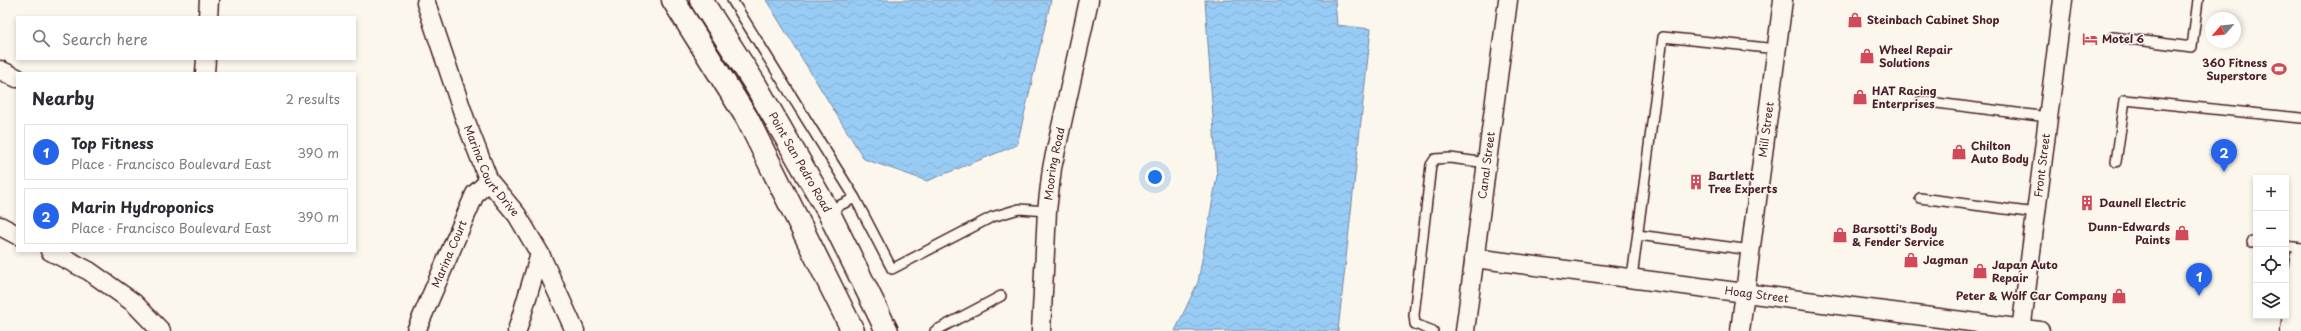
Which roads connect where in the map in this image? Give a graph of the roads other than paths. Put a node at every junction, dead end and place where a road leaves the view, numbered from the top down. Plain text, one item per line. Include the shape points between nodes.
1 (209, 0) edge
2 (674, 0) edge
3 (701, 0) edge
4 (732, 0) edge
5 (1089, 0) edge
6 (1508, 0) edge
7 (1783, 0) edge
8 (2063, 0) edge
9 (2198, 0) edge
10 (426, 3) dead end
11 (208, 16) edge
12 (2113, 38) dead end
13 (1777, 49) junction
14 (206, 60) edge
15 (0, 70) edge
16 (205, 72) edge
17 (16, 78) edge
18 (1921, 101) dead end
19 (2048, 117) junction
20 (2301, 118) edge
21 (2116, 162) dead end
22 (1487, 163) junction
23 (489, 181) junction
24 (855, 198) junction
25 (1920, 198) dead end
26 (828, 211) junction
27 (1047, 211) junction
28 (2036, 213) junction
29 (0, 226) edge
30 (16, 234) edge
31 (1638, 235) junction
32 (2289, 246) edge
33 (2301, 248) edge
34 (1750, 250) junction
35 (52, 252) edge
36 (540, 254) junction
37 (1474, 258) junction
38 (2301, 259) edge
39 (1632, 278) junction
40 (1745, 293) junction
41 (1001, 296) dead end
42 (2021, 330) edge
43 (161, 331) edge
44 (416, 331) edge
45 (517, 331) edge
46 (575, 331) edge
47 (853, 331) edge
48 (887, 331) edge
49 (935, 331) edge
50 (1041, 331) edge
51 (1433, 331) edge
52 (1465, 331) edge
53 (1740, 331) edge
54 (2040, 331) edge
55 (2292, 331) edge

1 - 11 street
2 - 47 main road via 747,118
3 - 26 main road, Point San Pedro Road via 756,84
4 - 24 lane
5 - 27 street, Mooring Road via 1052,168
6 - 22 street, Canal Street
7 - 13 street, Mill Street
8 - 19 street, Front Street
9 - 12 lane via 2192,47
10 - 23 street, Marina Court Drive
13 - 31 lane via 1663,37
13 - 34 street, Mill Street
14 - 16 street
15 - 17 street
18 - 19 lane
19 - 28 street, Front Street
20 - 21 lane via 2125,100
22 - 37 street, Canal Street
22 - 51 lane via 1435,158 1431,165 1414,315 1415,324
23 - 36 street, Marina Court Drive via 517,215
23 - 44 street, Marina Court via 475,194
24 - 26 lane
24 - 27 lane via 892,269 992,217 1019,209
25 - 28 lane
26 - 48 main road, Point San Pedro Road
27 - 50 street, Mooring Road
28 - 42 street, Front Street
29 - 30 street
31 - 34 lane
31 - 39 lane
32 - 33 lane
34 - 40 street, Mill Street
35 - 43 street via 89,271 134,304
36 - 45 street
36 - 46 street, Marina Court Drive
37 - 39 street, Hoag Street
37 - 52 street, Canal Street
38 - 55 main road
39 - 40 street, Hoag Street
40 - 42 street, Hoag Street
40 - 53 street, Mill Street
41 - 49 lane
42 - 54 street, Hoag Street

